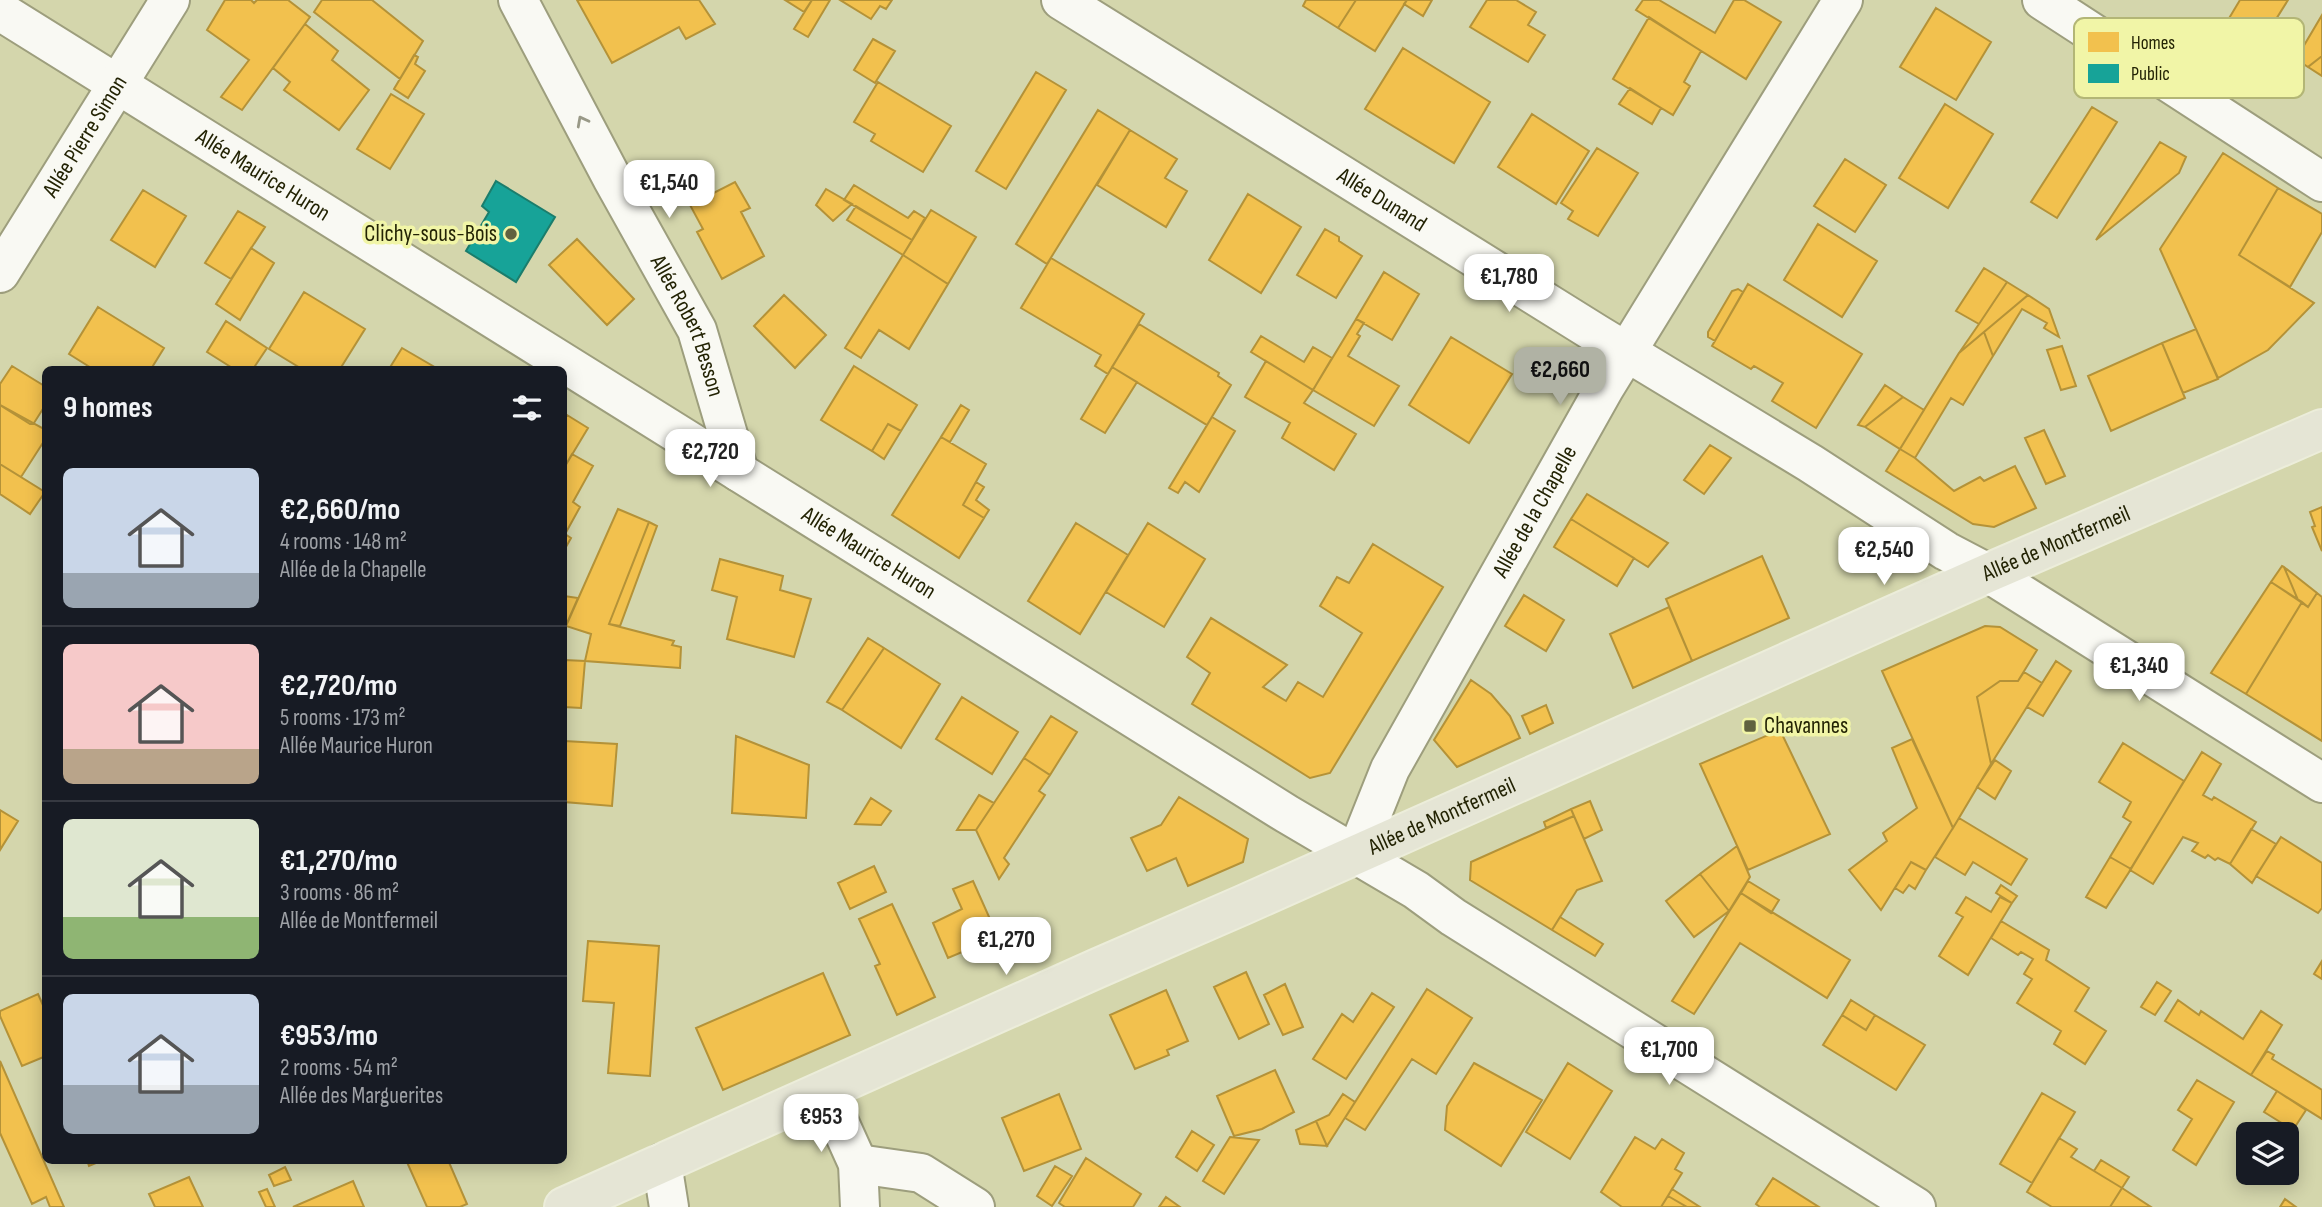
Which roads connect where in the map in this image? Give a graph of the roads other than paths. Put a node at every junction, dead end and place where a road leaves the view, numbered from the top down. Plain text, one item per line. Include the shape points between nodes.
1 (170, 0) edge
2 (518, 0) edge
3 (1061, 0) edge
4 (1843, 0) edge
5 (2042, 0) edge
6 (0, 10) edge
7 (2074, 21) edge
8 (117, 83) junction
9 (2193, 98) edge
10 (2322, 182) edge
11 (0, 273) edge
12 (1626, 350) junction
13 (2322, 429) edge
14 (739, 472) junction
15 (1988, 573) junction
16 (2322, 783) edge
17 (1356, 854) junction
18 (825, 1091) junction
19 (662, 1163) junction
20 (858, 1164) junction
21 (564, 1207) edge
22 (669, 1207) edge
23 (860, 1207) edge
24 (975, 1207) edge
25 (1916, 1207) edge

1 - 8 street, Allée Pierre Simon
14 -> 2 street, Allée Robert Besson via 697,331
3 - 12 street, Allée Dunand
4 - 12 street, Allée de la Chapelle
5 - 7 street
6 - 8 street, Allée Maurice Huron
8 - 11 street, Allée Pierre Simon
8 - 14 street, Allée Maurice Huron
9 - 10 street
12 - 15 street, Allée Dunand
12 - 17 street, Allée de la Chapelle via 1390,769
13 - 15 main road, Allée de Montfermeil
14 - 17 street, Allée Maurice Huron
15 - 16 street, Allée Dunand
15 - 17 main road, Allée de Montfermeil
17 - 18 main road, Allée de Montfermeil
17 - 25 street, Allée Maurice Huron
18 - 19 main road, Allée de Montfermeil
18 - 20 street
19 - 21 main road, Allée de Montfermeil
19 - 22 street
20 - 23 street
20 - 24 street via 921,1172

